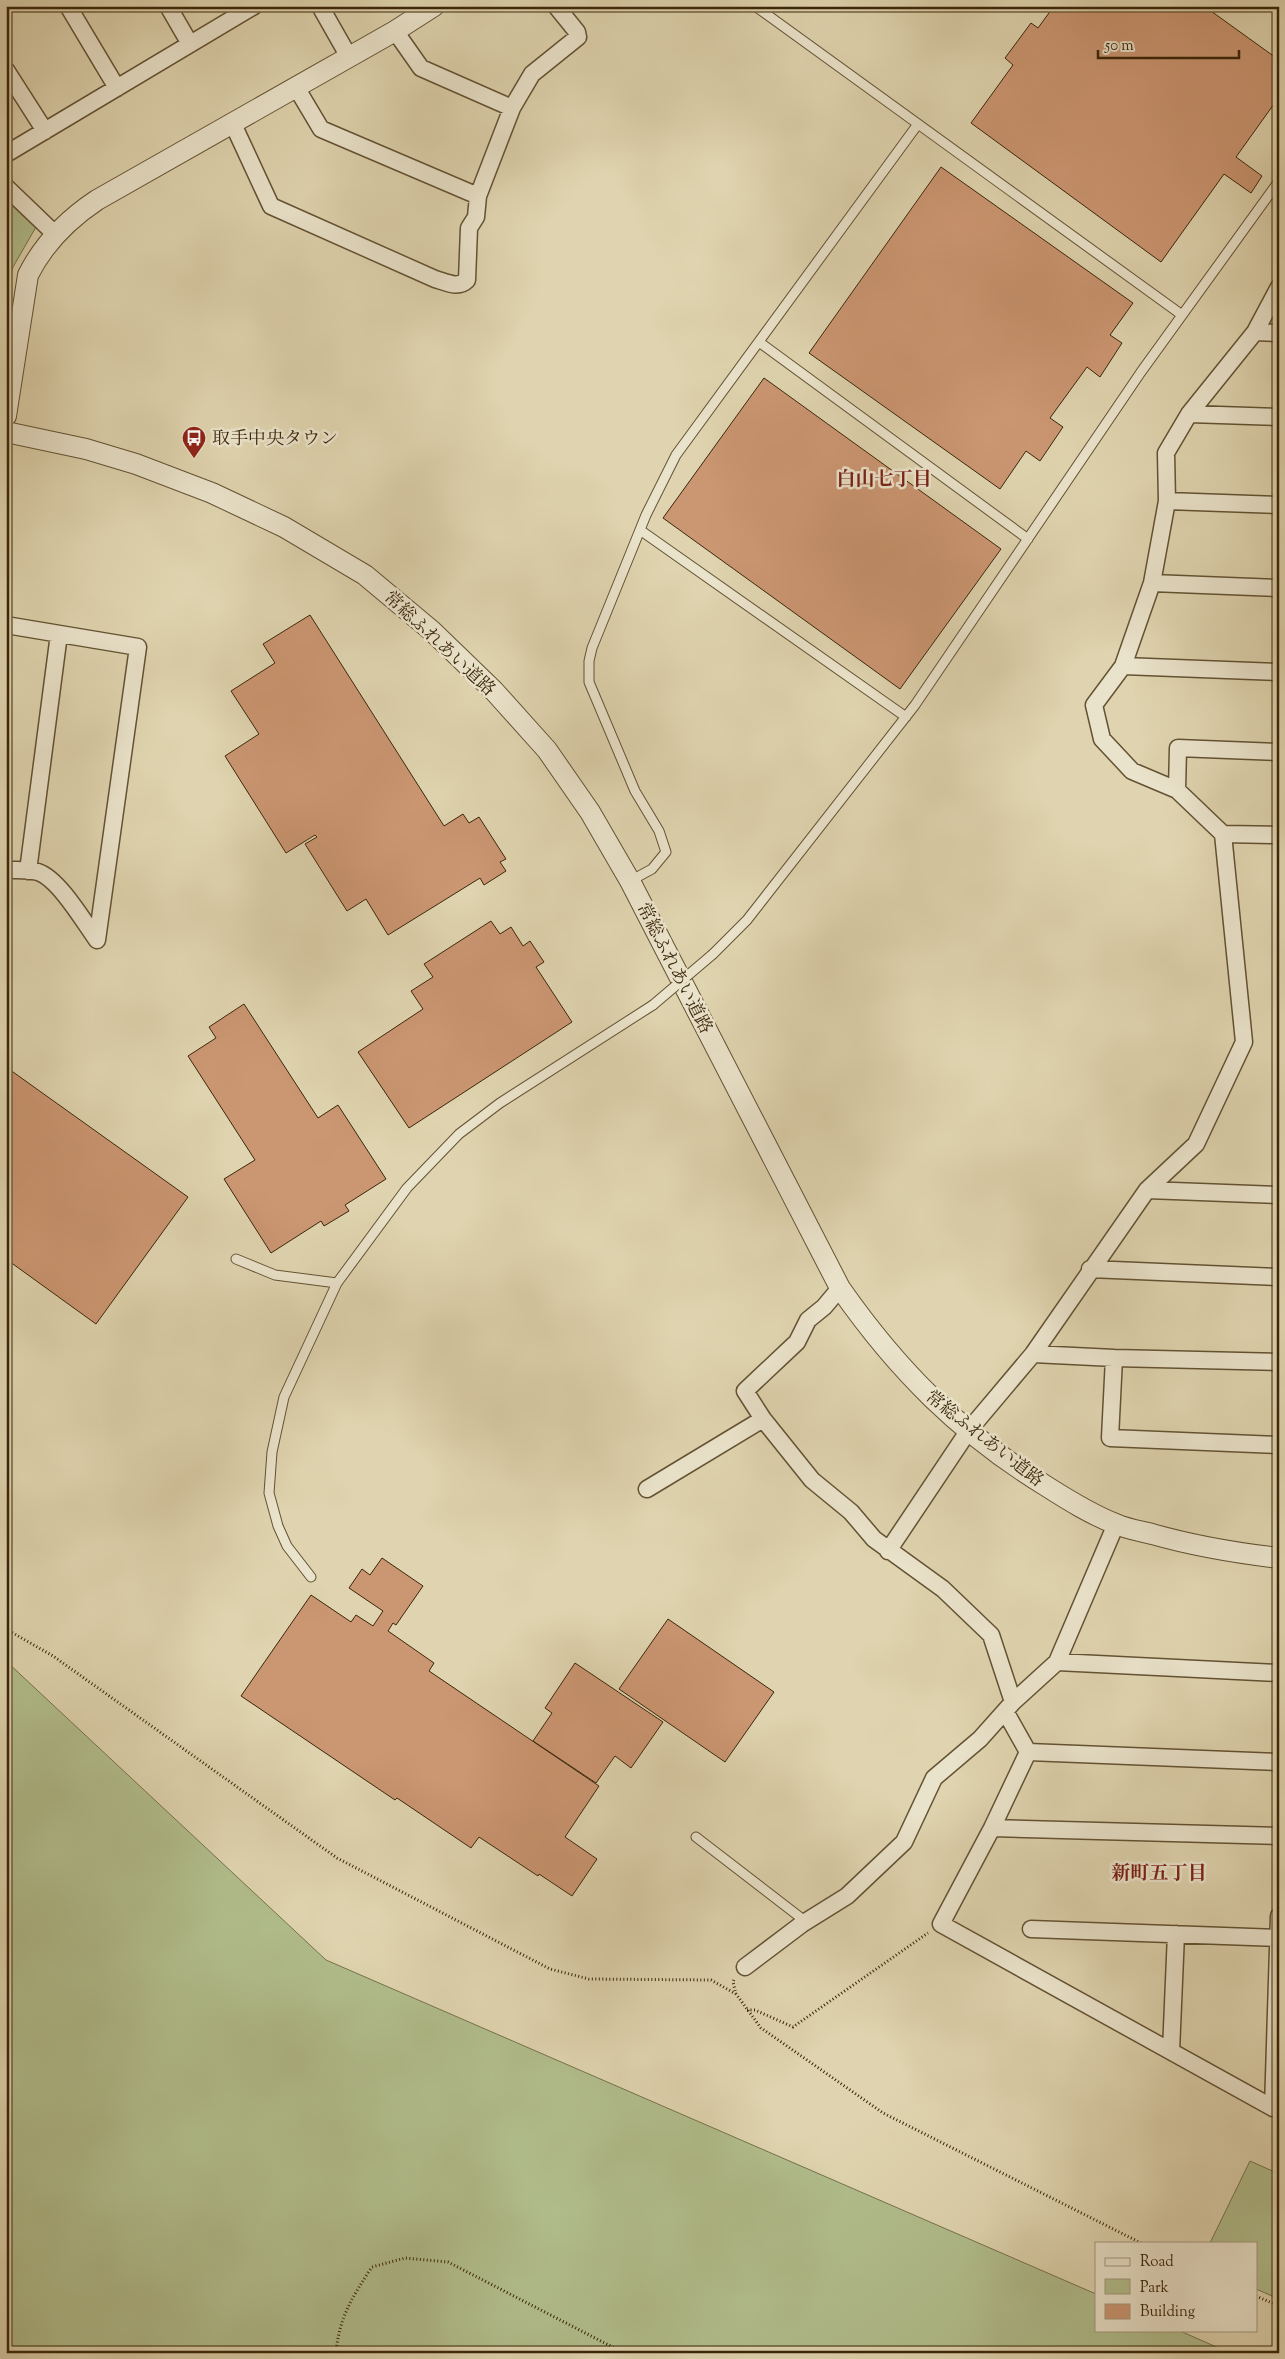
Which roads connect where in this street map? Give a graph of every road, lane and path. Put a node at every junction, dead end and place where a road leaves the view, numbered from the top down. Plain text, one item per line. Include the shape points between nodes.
1 (68, 6) edge
2 (168, 6) edge
3 (254, 6) edge
4 (320, 6) edge
5 (434, 6) edge
6 (556, 6) edge
7 (755, 6) edge
8 (395, 31) junction
9 (190, 44) junction
10 (349, 57) junction
11 (6, 70) edge
12 (296, 87) junction
13 (117, 88) junction
14 (512, 108) junction
15 (233, 124) junction
16 (918, 124) junction
17 (45, 131) junction
18 (6, 154) edge
19 (1279, 181) edge
20 (6, 186) edge
21 (478, 196) junction
22 (55, 234) junction
23 (1279, 288) edge
24 (1182, 315) junction
25 (1255, 332) junction
26 (1279, 333) edge
27 (759, 342) junction
28 (1189, 414) junction
29 (6, 416) edge
30 (1279, 417) edge
31 (6, 432) edge
32 (1167, 501) junction
33 (1279, 505) edge
34 (640, 530) junction
35 (1028, 539) junction
36 (1152, 583) junction
37 (1279, 588) edge
38 (6, 625) edge
39 (59, 634) junction
40 (1123, 666) junction
41 (1279, 672) edge
42 (906, 717) junction
43 (1279, 752) edge
44 (1177, 790) junction
45 (1223, 834) junction
46 (1279, 835) edge
47 (6, 870) edge
48 (28, 871) junction
49 (630, 881) junction
50 (1147, 1190) junction
51 (1279, 1195) edge
52 (236, 1259) dead end
53 (1090, 1270) junction
54 (1279, 1277) edge
55 (338, 1283) junction
56 (840, 1288) junction
57 (1034, 1354) junction
58 (1114, 1358) junction
59 (1279, 1362) edge
60 (763, 1419) junction
61 (969, 1430) junction
62 (1279, 1445) edge
63 (647, 1489) dead end
64 (1116, 1524) junction
65 (888, 1551) junction
66 (1279, 1558) edge
67 (311, 1577) dead end
68 (6, 1628) edge
69 (1057, 1662) junction
70 (1279, 1673) edge
71 (1009, 1706) junction
72 (1028, 1752) junction
73 (1279, 1762) edge
74 (992, 1828) junction
75 (696, 1836) dead end
76 (1279, 1836) edge
77 (1279, 1916) edge
78 (806, 1921) junction
79 (941, 1924) junction
80 (1031, 1928) dead end
81 (1176, 1934) junction
82 (1278, 1938) edge
83 (745, 1967) joint
84 (736, 1994) junction
85 (747, 2010) junction
86 (1277, 2038) edge
87 (1171, 2051) junction
88 (1276, 2108) edge
89 (1138, 2242) edge
90 (1258, 2297) edge
91 (1279, 2306) edge
92 (336, 2353) edge
93 (624, 2353) edge

1 - 13 street
2 - 9 street
3 - 9 street
4 - 10 street
5 - 8 street
6 - 14 street via 578,32 578,37 532,74
7 - 16 lane
8 - 10 street
8 - 14 street via 421,68
9 - 13 street
10 - 12 street
11 - 17 street
12 - 15 street
12 - 21 street via 321,129
13 - 17 street
14 - 21 street
15 - 21 street via 271,206 435,279 457,285 467,280 469,228 476,217
15 - 22 street via 97,200
16 - 24 lane
16 - 27 lane
17 - 18 street
19 - 24 lane
20 - 22 street
22 - 29 street via 38,254 28,275
23 - 25 street
24 - 35 lane
25 - 26 street
25 - 28 street
27 - 34 lane via 676,455
27 - 35 lane
28 - 30 street
28 - 32 street via 1166,453
31 - 49 street, 常総ふれあい道路 via 86,449 212,493 284,527 365,575 432,631 547,750 590,812
32 - 33 street
32 - 36 street
34 - 42 lane
34 - 49 lane via 592,648 590,661 590,682 635,791 659,831 666,852 652,869
35 - 42 lane
36 - 37 street
36 - 40 street
38 - 39 street
39 - 48 street
39 - 48 street via 138,648 97,940 61,890 40,873
40 - 41 street
40 - 44 street via 1094,705 1102,739 1132,771
42 - 55 lane, bridge via 748,920 714,954 653,1005 500,1103 459,1134 407,1188
43 - 44 street via 1178,748
44 - 45 street
45 - 46 street
45 - 50 street via 1244,1042 1196,1144
47 - 48 street
49 - 56 street, 常総ふれあい道路
50 - 51 street
50 - 53 street
52 - 55 lane via 275,1274
53 - 54 street
53 - 57 street
55 - 67 lane via 284,1397 272,1452 269,1493 278,1526 287,1546
56 - 60 street via 808,1320 797,1342 745,1391
56 - 61 street, 常総ふれあい道路 via 903,1370
57 - 58 street
57 - 61 street
58 - 59 street
58 - 62 street via 1110,1438
60 - 63 street
60 - 65 street via 812,1480 851,1512
61 - 64 street, 常総ふれあい道路 via 1018,1469
61 - 65 street
64 - 66 street, 常総ふれあい道路 via 1186,1543
64 - 69 street
65 - 71 street via 943,1589 990,1635
68 - 84 path via 52,1656 338,1858 550,1969 590,1979 711,1980
69 - 70 street
69 - 71 street
71 - 72 street
71 - 78 street via 980,1739 934,1778 904,1842 847,1896
72 - 73 street
72 - 74 street
74 - 76 street
74 - 79 street
75 - 78 lane
77 - 82 street
78 - 83 street
79 - 85 path via 793,2026 755,2010
79 - 87 street
80 - 81 street
81 - 82 street
81 - 87 street
82 - 86 street
83 - 84 path via 733,1982
84 - 85 path
85 - 89 path via 761,2028 883,2113
86 - 88 street
87 - 88 street
90 - 91 path
92 - 93 path via 347,2305 372,2268 406,2258 448,2262

